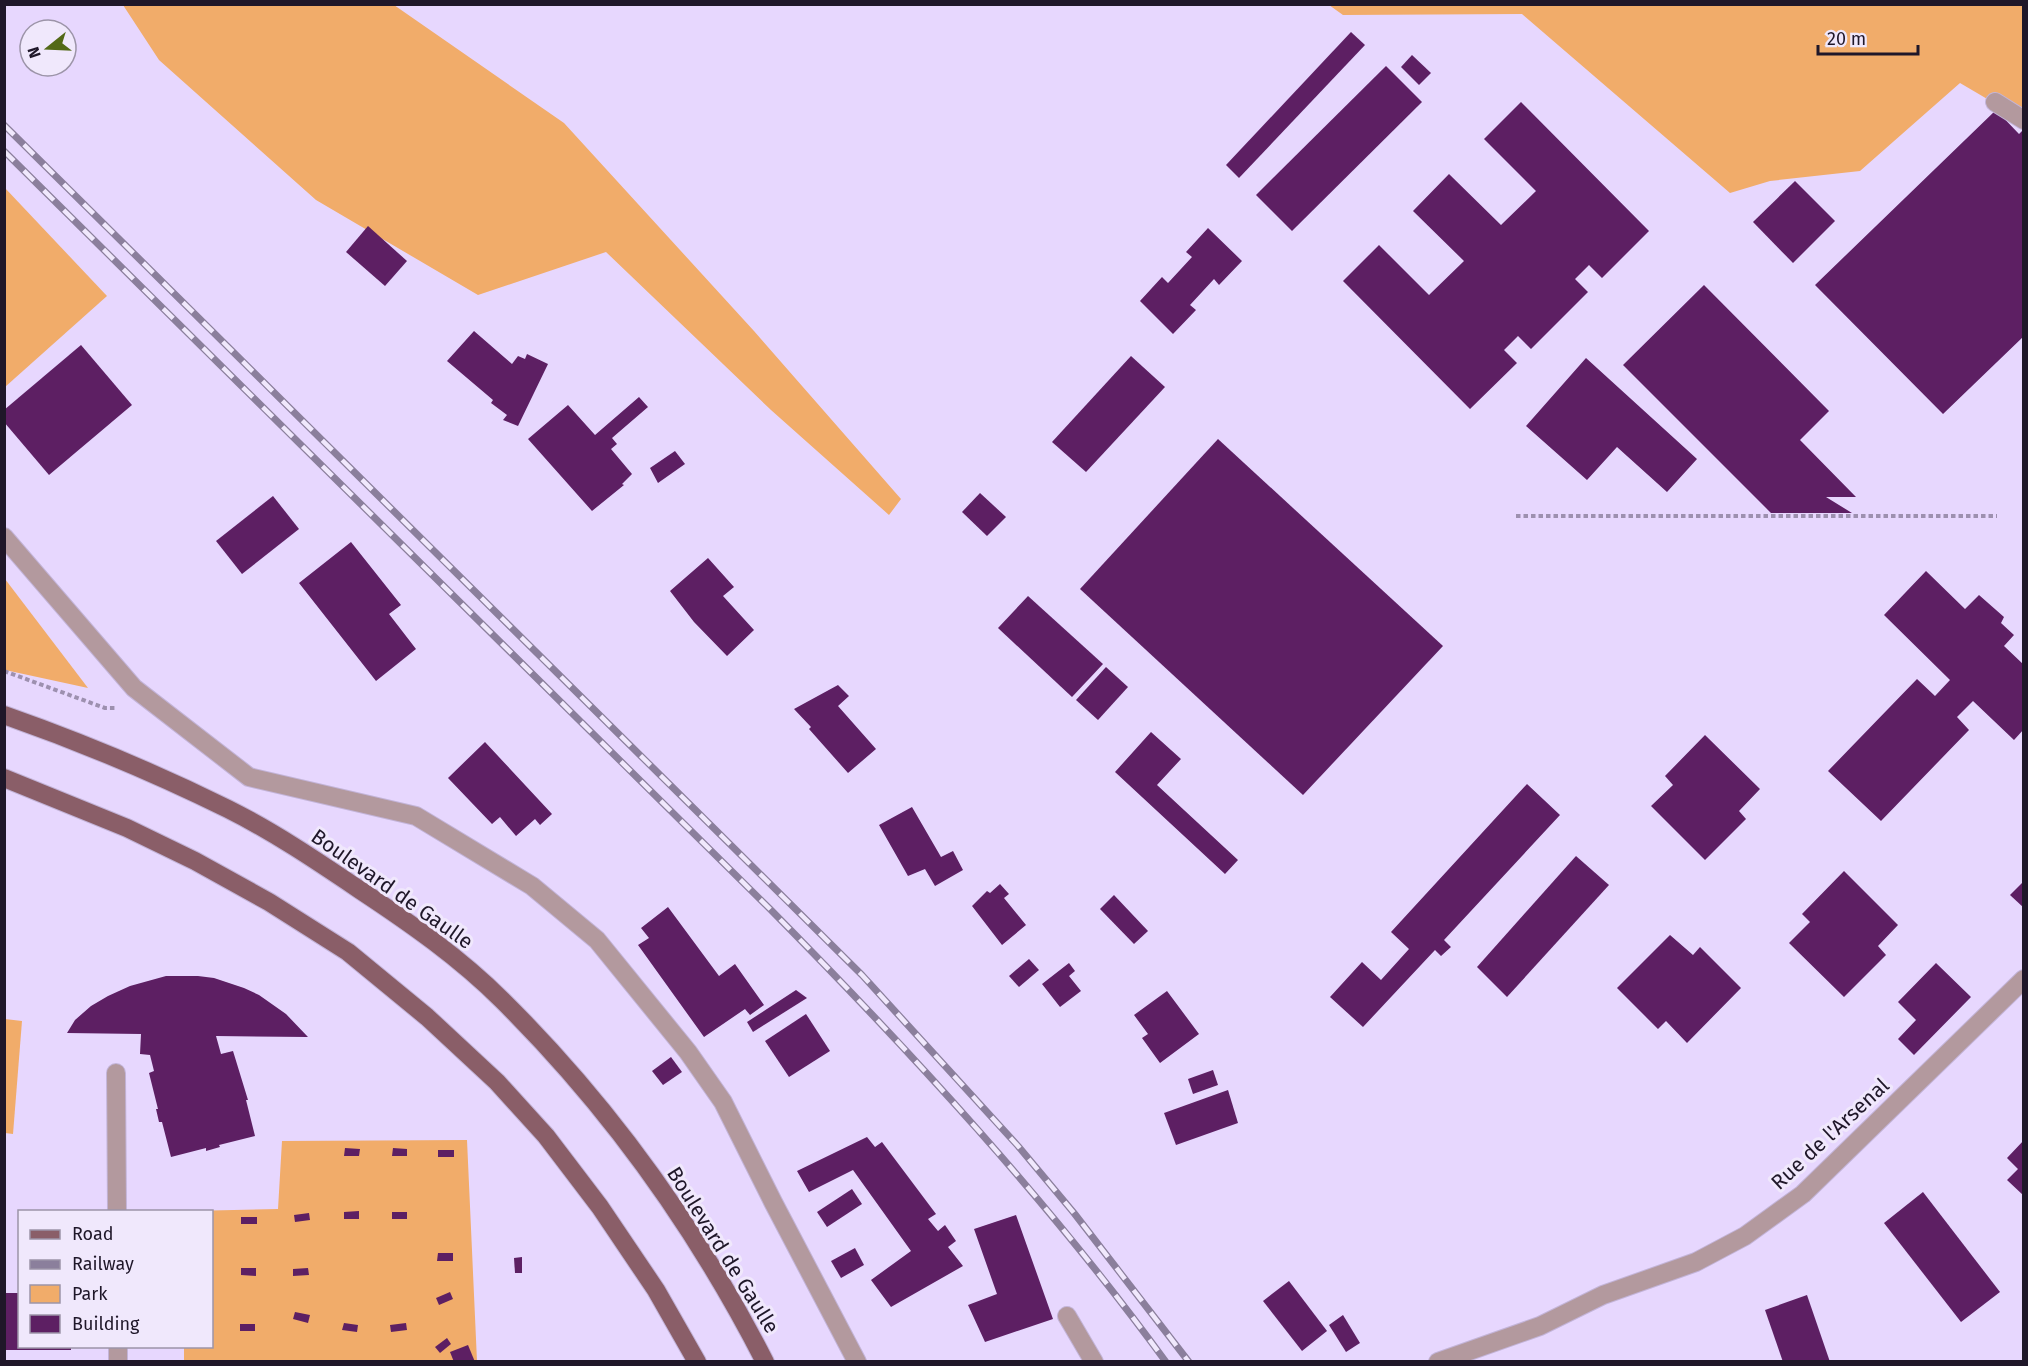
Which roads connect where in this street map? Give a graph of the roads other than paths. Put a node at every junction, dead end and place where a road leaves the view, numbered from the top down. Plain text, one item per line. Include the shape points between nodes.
1 (1995, 102) dead end
2 (2024, 120) edge
3 (4, 537) edge
4 (4, 715) edge
5 (4, 778) edge
6 (2024, 979) edge
7 (116, 1073) dead end
8 (117, 1210) edge
9 (1067, 1316) dead end
10 (697, 1362) edge
11 (765, 1362) edge
12 (857, 1362) edge
13 (1094, 1362) edge
14 (1438, 1362) edge

1 - 2 street
3 - 12 street via 134,688 249,777 416,816 531,886 597,940 688,1052 723,1102
4 - 11 main road, Boulevard de Gaulle via 141,769 230,810 318,862 424,934 459,963 501,999 601,1108 684,1224
5 - 10 main road via 127,828 269,902 348,952 427,1017 546,1136 656,1290
6 - 14 street, Rue de l'Arsenal via 1803,1194 1745,1236 1696,1262 1603,1295 1540,1326
7 - 8 street
9 - 13 street

